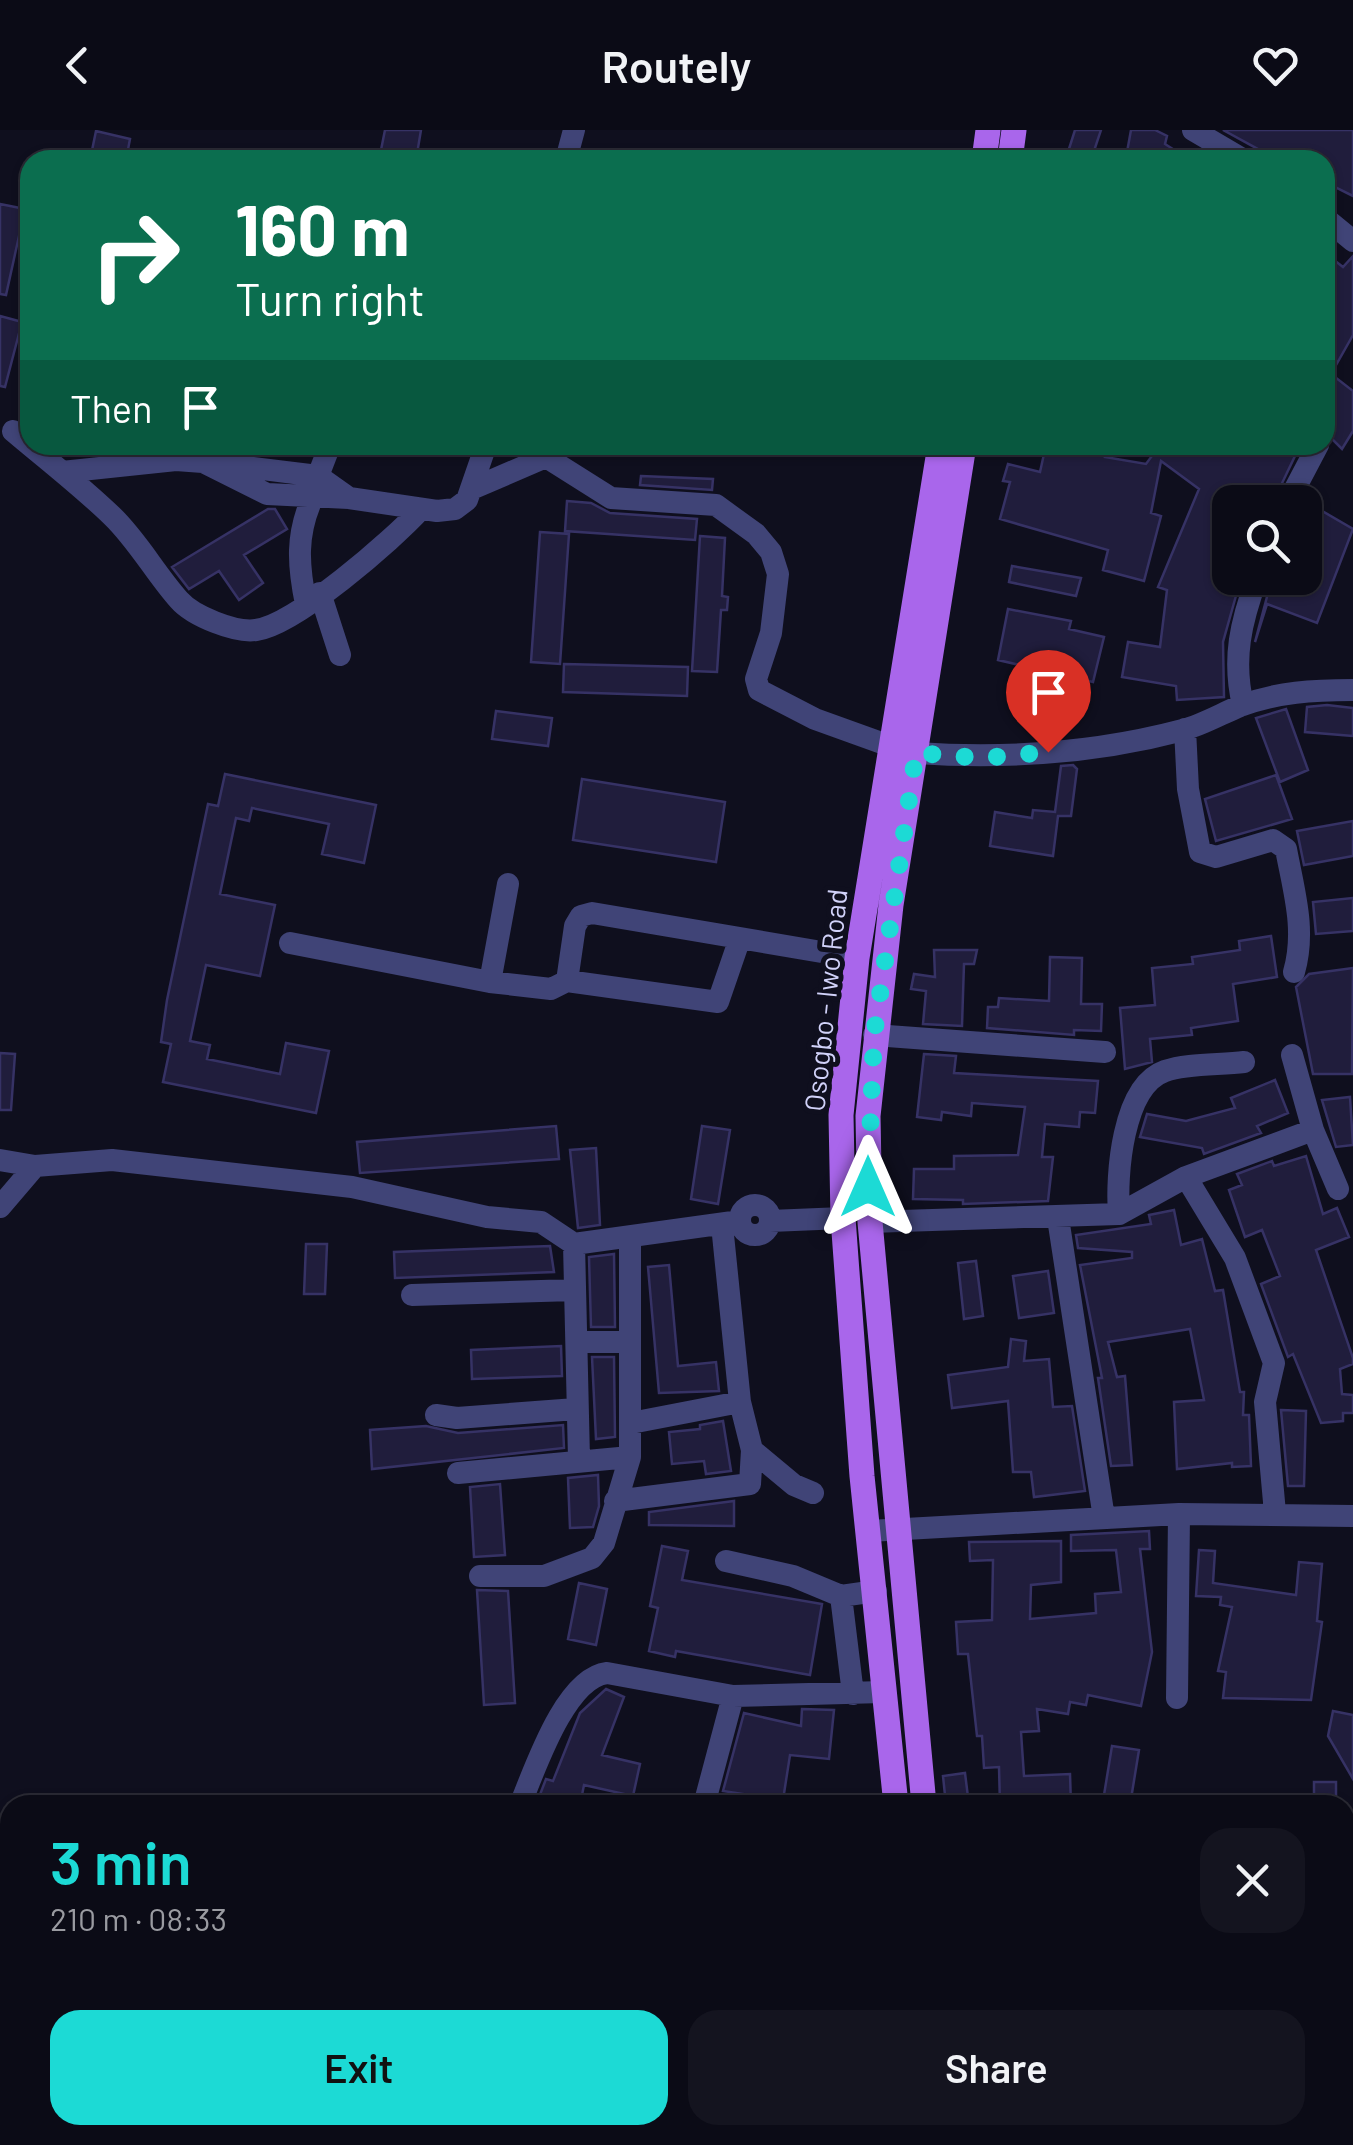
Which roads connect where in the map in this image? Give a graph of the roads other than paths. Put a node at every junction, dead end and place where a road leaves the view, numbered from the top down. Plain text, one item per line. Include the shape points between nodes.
1 (1198, 131) edge
2 (1228, 150) edge
3 (43, 455) edge
4 (166, 455) edge
5 (326, 455) edge
6 (483, 455) edge
7 (938, 455) edge
8 (962, 455) edge
9 (1313, 455) edge
10 (176, 460) junction
11 (62, 472) junction
12 (1297, 485) edge
13 (315, 487) junction
14 (474, 488) junction
15 (421, 509) junction
16 (1252, 595) edge
17 (313, 598) junction
18 (340, 654) dead end
19 (1353, 690) edge
20 (1244, 705) junction
21 (1185, 729) junction
22 (890, 746) junction
23 (916, 753) junction
24 (890, 831) junction
25 (508, 884) dead end
26 (739, 941) junction
27 (290, 943) dead end
28 (858, 958) junction
29 (1294, 972) dead end
30 (567, 981) junction
31 (490, 982) junction
32 (874, 1035) junction
33 (1105, 1052) dead end
34 (1292, 1055) dead end
35 (1244, 1062) dead end
36 (1313, 1130) junction
37 (0, 1160) edge
38 (35, 1166) junction
39 (1186, 1177) junction
40 (1338, 1189) dead end
41 (0, 1207) edge
42 (1119, 1214) junction
43 (843, 1218) junction
44 (1058, 1218) junction
45 (870, 1222) junction
46 (731, 1223) junction
47 (630, 1240) junction
48 (574, 1244) junction
49 (574, 1290) junction
50 (412, 1296) dead end
51 (577, 1342) junction
52 (630, 1342) junction
53 (740, 1402) junction
54 (576, 1409) junction
55 (436, 1415) dead end
56 (631, 1423) junction
57 (752, 1450) junction
58 (630, 1456) junction
59 (578, 1459) junction
60 (458, 1473) dead end
61 (813, 1493) dead end
62 (616, 1501) junction
63 (1275, 1513) junction
64 (1179, 1514) junction
65 (1353, 1516) edge
66 (1104, 1518) junction
67 (897, 1526) junction
68 (868, 1531) junction
69 (726, 1561) dead end
70 (480, 1576) dead end
71 (876, 1591) junction
72 (841, 1596) junction
73 (883, 1692) junction
74 (853, 1694) junction
75 (733, 1696) junction
76 (1177, 1698) dead end
77 (525, 1795) edge
78 (707, 1795) edge
79 (895, 1795) edge
80 (923, 1795) edge

1 - 2 street
3 - 11 street
4 - 10 street
5 - 13 street
6 - 14 street
7 - 22 main road, Osogbo - Iwo Road
8 - 23 main road, Osogbo - Iwo Road
9 - 12 street
10 - 11 street
10 - 13 street via 202,462 267,494
11 - 17 street via 113,517 180,602 201,614 253,631 281,622
13 - 15 street
13 - 17 street via 298,550
14 - 15 street via 455,509
14 - 22 street via 546,457 611,498 716,505 756,534 778,574 758,690
15 - 17 street via 390,542
16 - 20 street via 1237,644
17 - 18 street
19 - 20 street via 1298,690
20 - 21 street
21 - 23 street via 983,758
21 - 29 street via 1200,852 1216,857 1273,840 1286,850 1302,946
22 - 24 main road, Osogbo - Iwo Road
23 - 24 main road, Osogbo - Iwo Road
24 - 28 main road, Osogbo - Iwo Road
24 - 32 main road, Osogbo - Iwo Road
25 - 31 street
26 - 28 street
26 - 30 street via 718,1002
26 - 30 street via 580,916
27 - 31 street
28 - 43 main road, Osogbo - Iwo Road via 841,1115
30 - 31 street via 551,990
32 - 33 street
32 - 45 main road, Osogbo - Iwo Road
34 - 36 street
35 - 42 street via 1166,1071 1147,1083 1130,1118 1116,1178
36 - 39 street
36 - 40 street
37 - 38 street
38 - 41 street
38 - 48 street via 112,1160 352,1187 540,1222
39 - 42 street
39 - 63 street via 1235,1258 1274,1363 1265,1416
42 - 44 street
43 - 46 street via 770,1221 754,1205
43 - 68 main road, Osogbo - Iwo Road
44 - 45 street
44 - 66 street
45 - 67 main road, Osogbo - Iwo Road
46 - 47 street
46 - 53 street
47 - 48 street
47 - 52 street
48 - 49 street
49 - 50 street
49 - 51 street
51 - 52 street
51 - 54 street
52 - 56 street
53 - 56 street
53 - 57 street
54 - 55 street
54 - 59 street
56 - 58 street
57 - 61 street
57 - 62 street via 750,1484
58 - 59 street
58 - 62 street
59 - 60 street
62 - 70 street via 604,1544 592,1558 544,1576
63 - 64 street
63 - 65 street
64 - 66 street
64 - 76 street
66 - 67 street
67 - 68 street
67 - 80 main road, Osogbo - Iwo Road
68 - 71 main road, Osogbo - Iwo Road
69 - 72 street via 793,1576
71 - 72 street
71 - 73 main road, Osogbo - Iwo Road
72 - 74 street
73 - 74 street
73 - 79 main road, Osogbo - Iwo Road
74 - 75 street
75 - 77 street via 593,1675 560,1717
75 - 78 street

